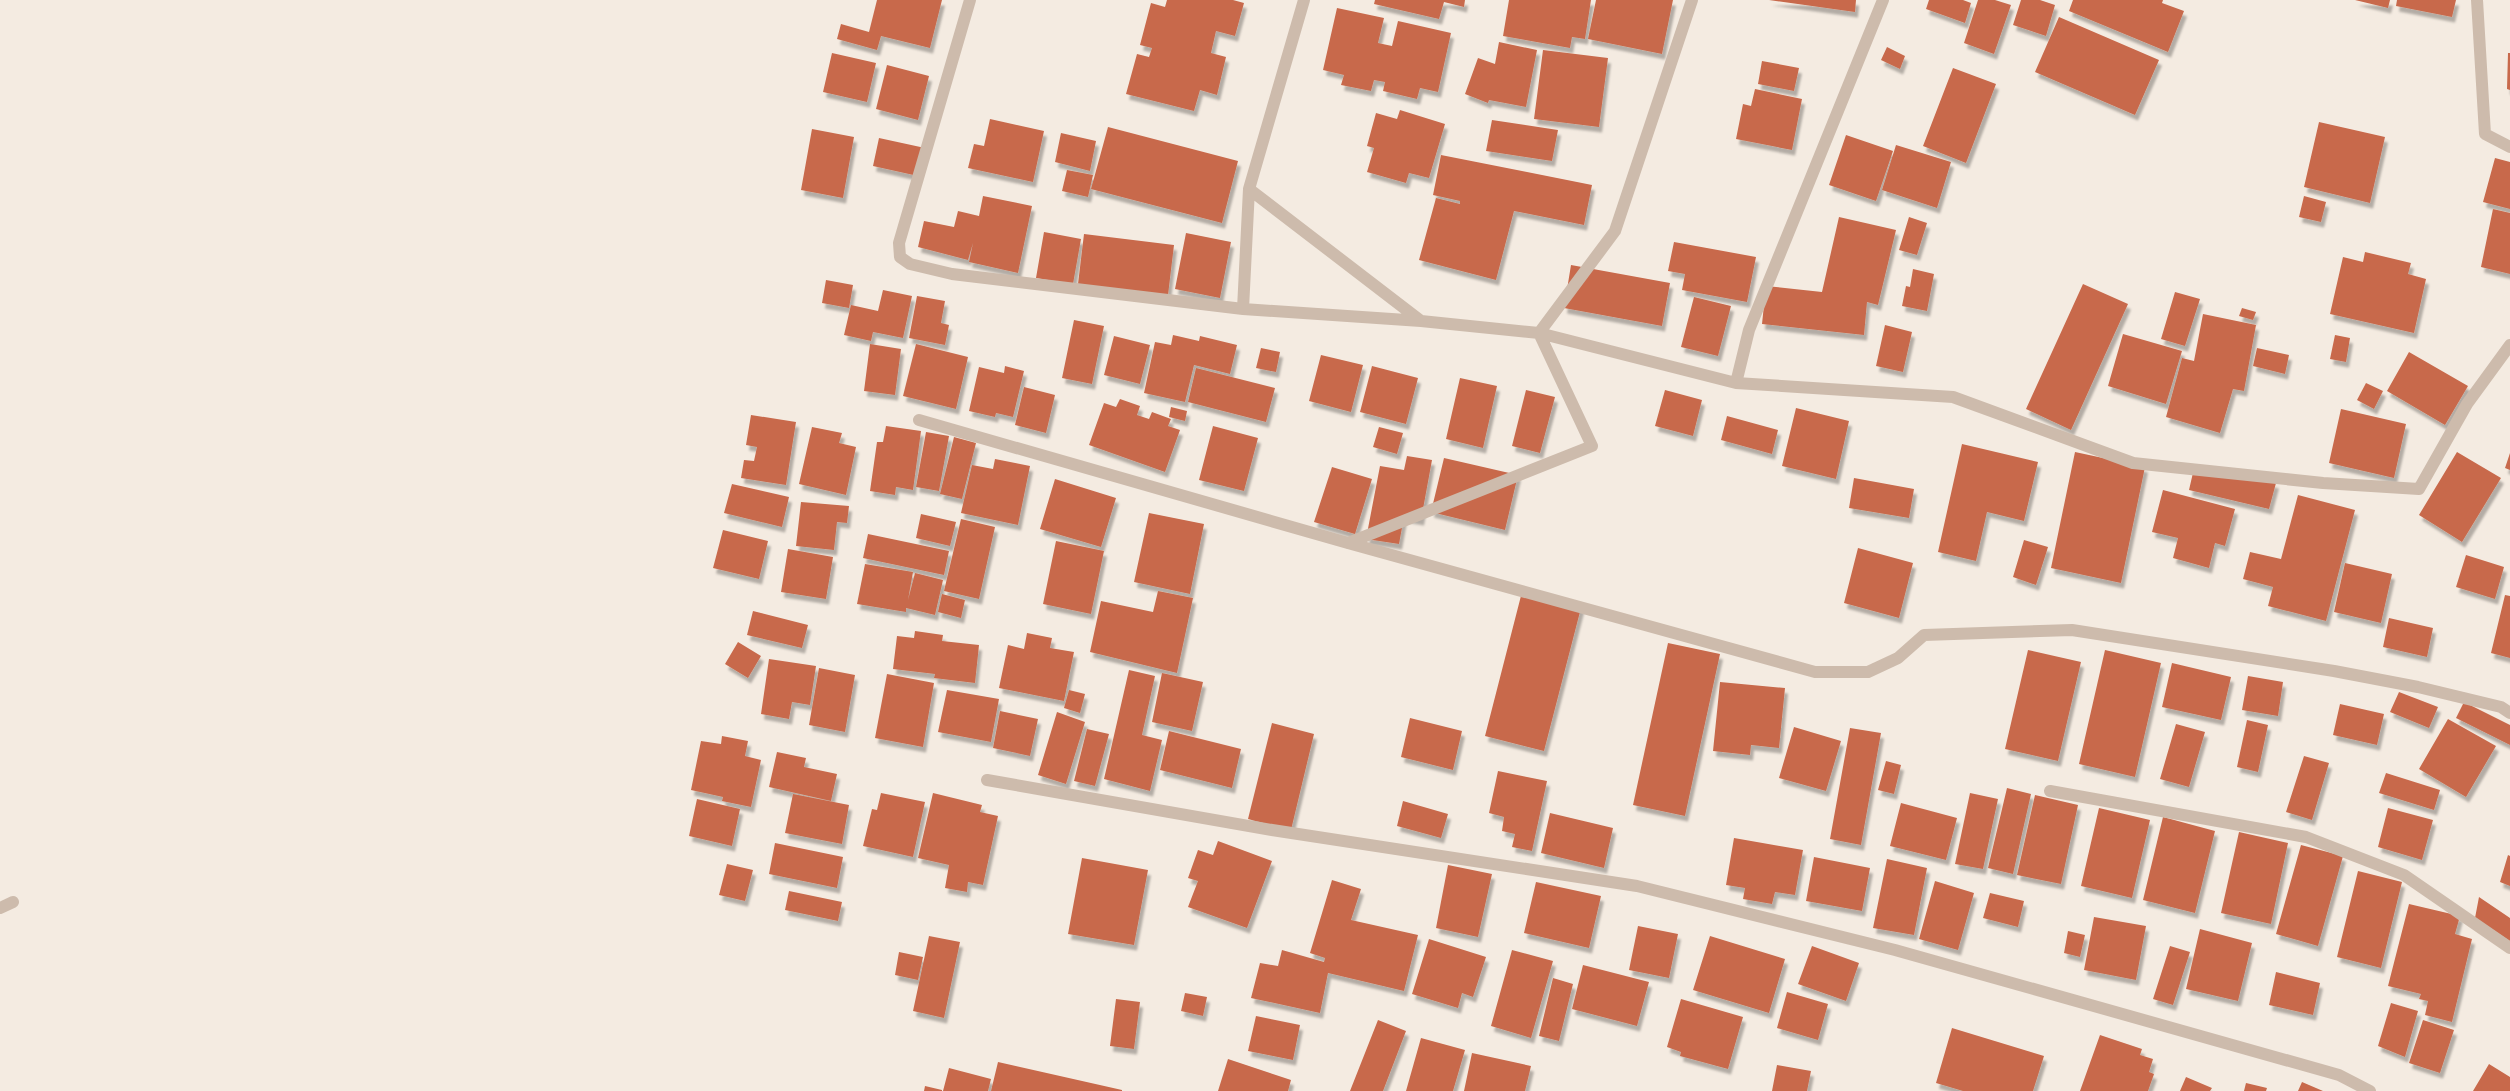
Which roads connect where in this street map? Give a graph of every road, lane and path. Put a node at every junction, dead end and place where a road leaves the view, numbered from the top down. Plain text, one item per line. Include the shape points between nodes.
1 (970, 0) edge
2 (1304, 0) edge
3 (1692, 0) edge
4 (1883, 0) edge
5 (2477, 0) edge
6 (2510, 147) edge
7 (1249, 189) junction
8 (1243, 309) junction
9 (1421, 321) junction
10 (1539, 333) junction
11 (2510, 345) edge
12 (1736, 383) junction
13 (919, 420) dead end
14 (1348, 543) junction
15 (2510, 713) edge
16 (987, 780) dead end
17 (2050, 791) dead end
18 (14, 902) dead end
19 (0, 908) edge
20 (2510, 948) edge
21 (2370, 1091) edge

1 - 8 street via 920,176 906,212 898,243 900,257 910,264 952,274
2 - 7 street
3 - 10 street via 1615,231
4 - 12 street via 1749,330
5 - 6 street via 2485,134
7 - 8 street
7 - 9 street
8 - 9 street
9 - 10 street
10 - 12 street
10 - 14 street via 1592,446
11 - 12 street via 2467,404 2419,489 2323,483 2133,463 1953,397
13 - 14 street
14 - 15 street via 1815,672 1868,672 1898,658 1924,635 2072,630 2399,684 2501,707
16 - 21 street via 1272,830 1637,886 1905,952 2339,1075
17 - 20 street via 2306,837 2404,875
18 - 19 street

